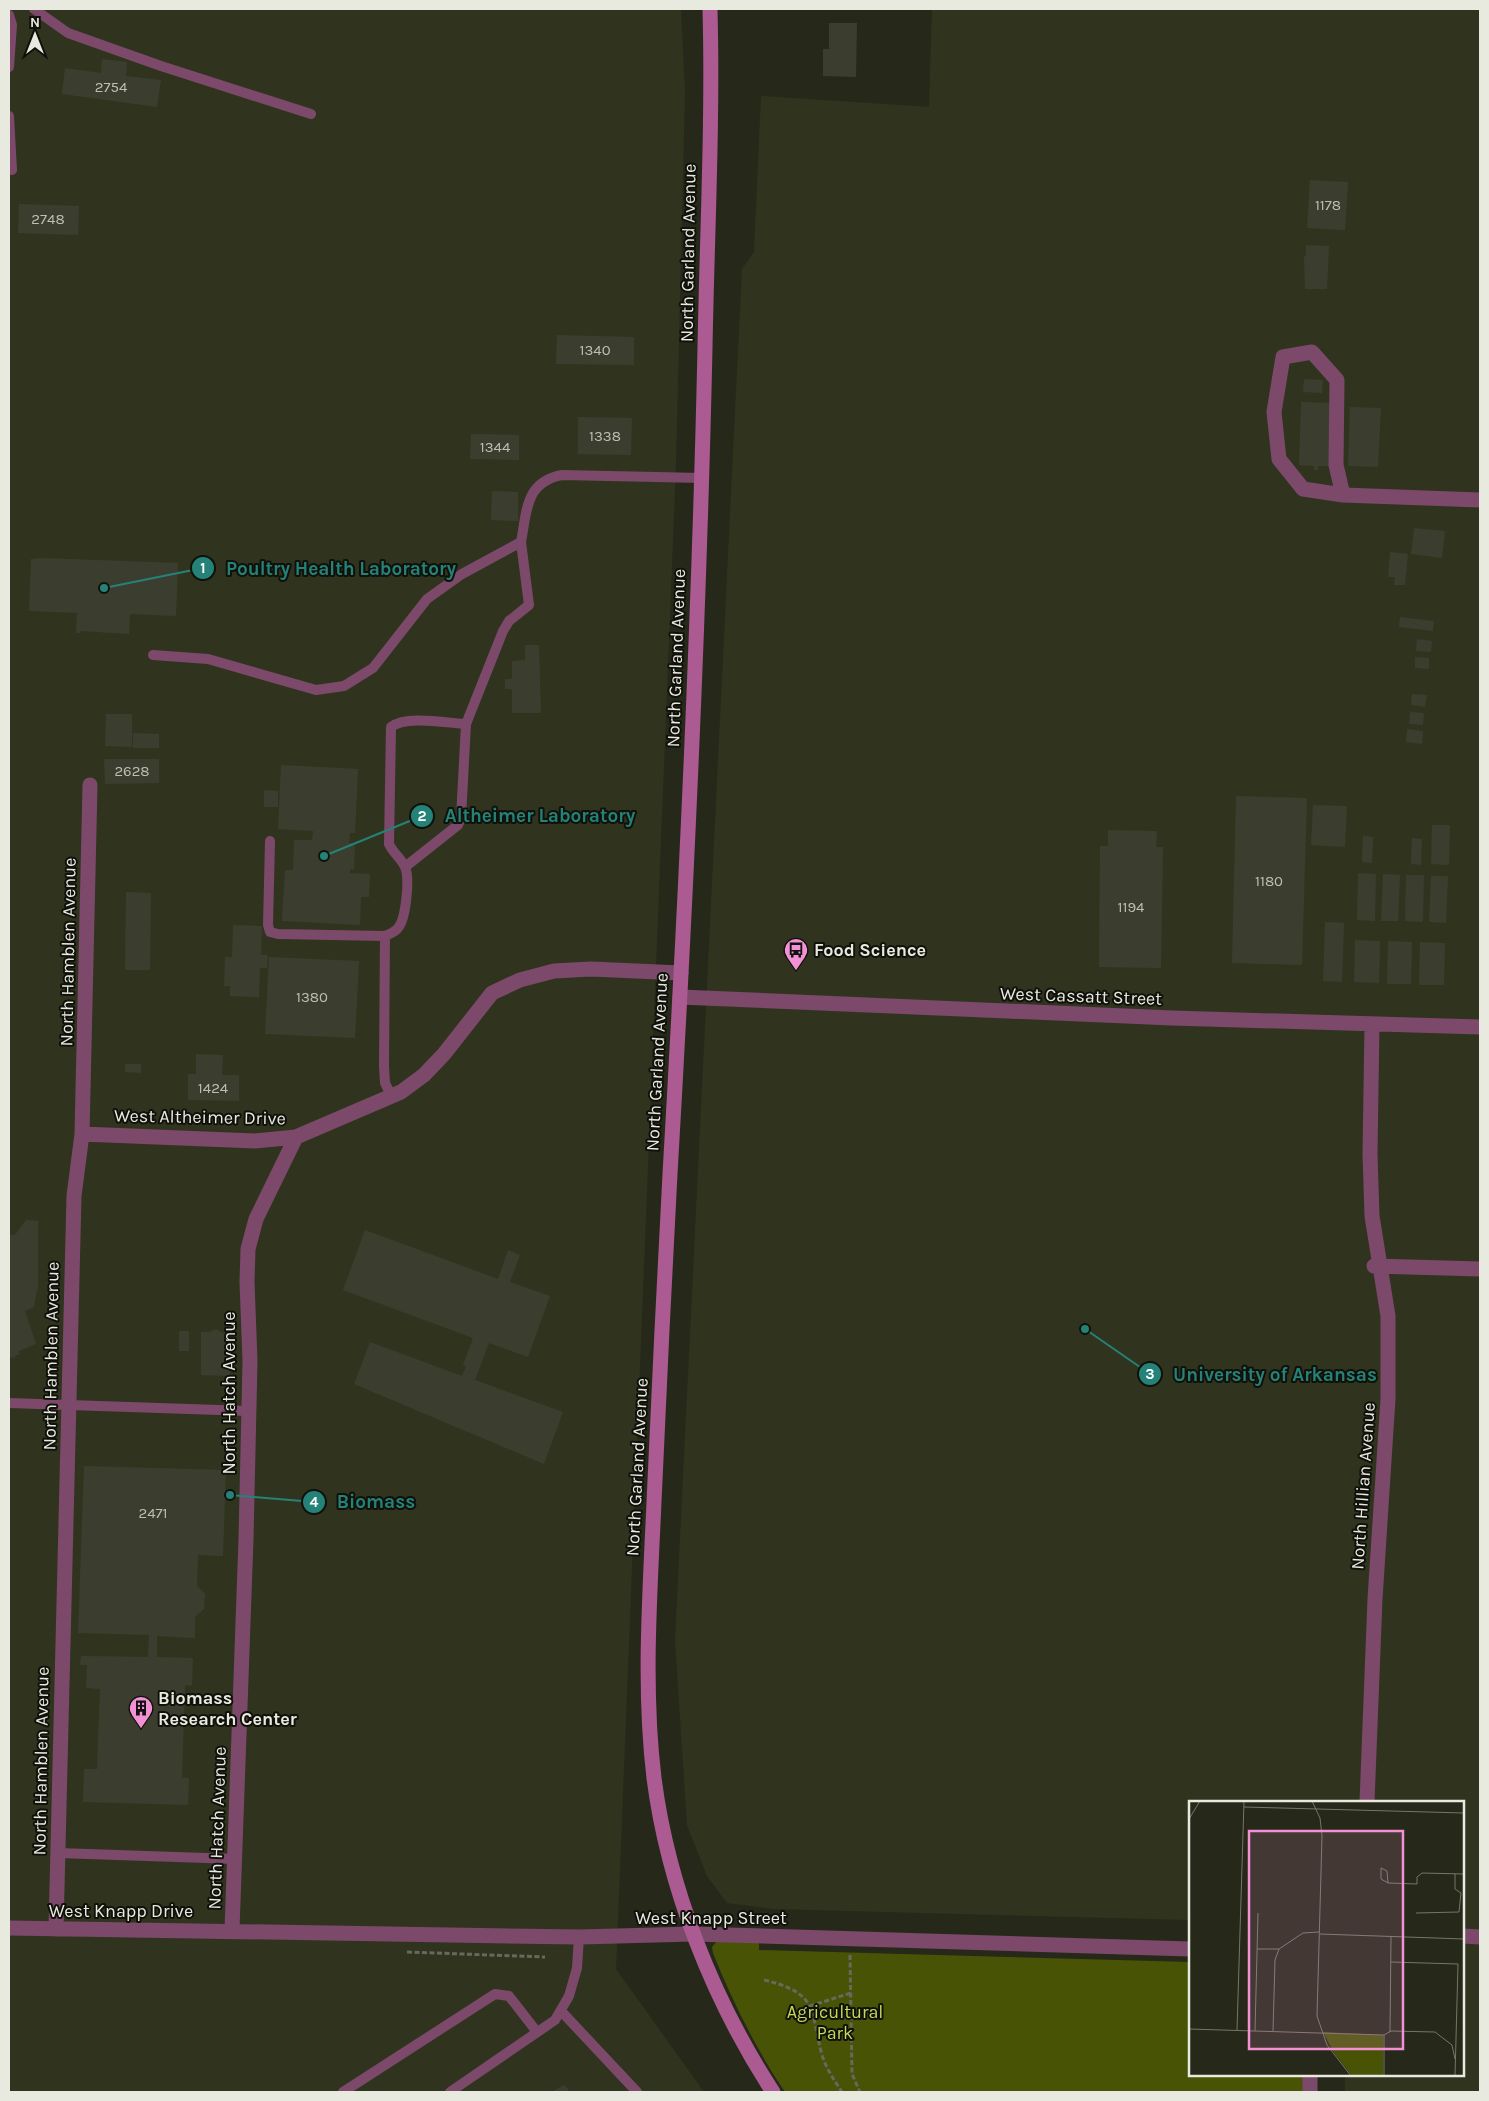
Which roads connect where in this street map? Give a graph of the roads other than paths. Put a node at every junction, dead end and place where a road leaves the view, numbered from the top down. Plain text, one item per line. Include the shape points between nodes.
1 (34, 9) edge
2 (710, 9) edge
3 (9, 15) edge
4 (9, 67) edge
5 (311, 114) dead end
6 (9, 116) edge
7 (12, 170) dead end
8 (702, 478) junction
9 (1343, 495) junction
10 (1480, 500) edge
11 (521, 542) junction
12 (153, 655) dead end
13 (466, 724) junction
14 (90, 785) dead end
15 (270, 842) dead end
16 (405, 867) junction
17 (385, 936) junction
18 (681, 974) junction
19 (680, 997) junction
20 (1372, 1024) junction
21 (1480, 1027) edge
22 (392, 1097) junction
23 (82, 1134) junction
24 (296, 1137) junction
25 (1376, 1266) junction
26 (1480, 1269) edge
27 (9, 1403) edge
28 (69, 1405) junction
29 (249, 1411) junction
30 (1367, 1801) edge
31 (58, 1853) junction
32 (235, 1858) junction
33 (9, 1928) edge
34 (56, 1929) junction
35 (232, 1930) junction
36 (694, 1934) junction
37 (1464, 1936) edge
38 (579, 1937) junction
39 (1480, 1937) edge
40 (1189, 1949) edge
41 (561, 2011) junction
42 (538, 2032) junction
43 (1310, 2076) edge
44 (343, 2092) edge
45 (450, 2092) edge
46 (637, 2092) edge
47 (773, 2092) edge
48 (1310, 2092) edge

1 - 5 lane via 68,33
2 - 8 main road, North Garland Avenue
3 - 4 lane via 12,25
6 - 7 lane
8 - 11 lane via 548,477 538,484 530,498
8 - 18 main road, North Garland Avenue
9 - 9 street via 1303,489 1279,459 1274,412 1283,358 1312,352 1337,380 1336,465
9 - 10 street
11 - 12 lane via 462,574 427,599 373,668 344,686 316,690 208,659
11 - 13 lane via 529,605 509,621 503,631
13 - 16 lane via 458,825
13 - 16 lane via 409,721 397,722 391,727 389,844
14 - 23 street, North Hamblen Avenue
15 - 17 lane via 270,932
16 - 17 lane via 405,917 398,929
17 - 22 lane via 384,1066 385,1083
18 - 19 main road, North Garland Avenue
18 - 22 street, West Altheimer Drive via 591,969 554,971 520,980 492,993 424,1075
19 - 20 street, West Cassatt Street
19 - 36 main road, North Garland Avenue via 650,1584 648,1723 668,1854
20 - 21 street, West Cassatt Street
20 - 25 street, North Hillian Avenue via 1370,1154
22 - 24 street, West Altheimer Drive
23 - 24 street, West Altheimer Drive via 255,1141
23 - 28 street, North Hamblen Avenue via 74,1196
24 - 29 street, North Hatch Avenue via 256,1219 248,1249
25 - 26 street
25 - 30 street, North Hillian Avenue via 1388,1316 1388,1399 1375,1599
27 - 28 lane
28 - 29 lane
28 - 31 street, North Hamblen Avenue
29 - 32 street, North Hatch Avenue
31 - 32 lane
31 - 34 street, North Hamblen Avenue
32 - 35 street, North Hatch Avenue
33 - 34 street, West Knapp Drive
34 - 35 street, West Knapp Drive
35 - 38 street, West Knapp Street
36 - 38 street, West Knapp Street
36 - 40 street, West Knapp Street
36 - 47 main road, North Garland Avenue via 734,2026
37 - 39 street
38 - 41 lane via 578,1968
41 - 42 lane via 555,2020
41 - 46 lane
42 - 44 lane via 509,1996 495,1994
42 - 45 lane
43 - 48 street

